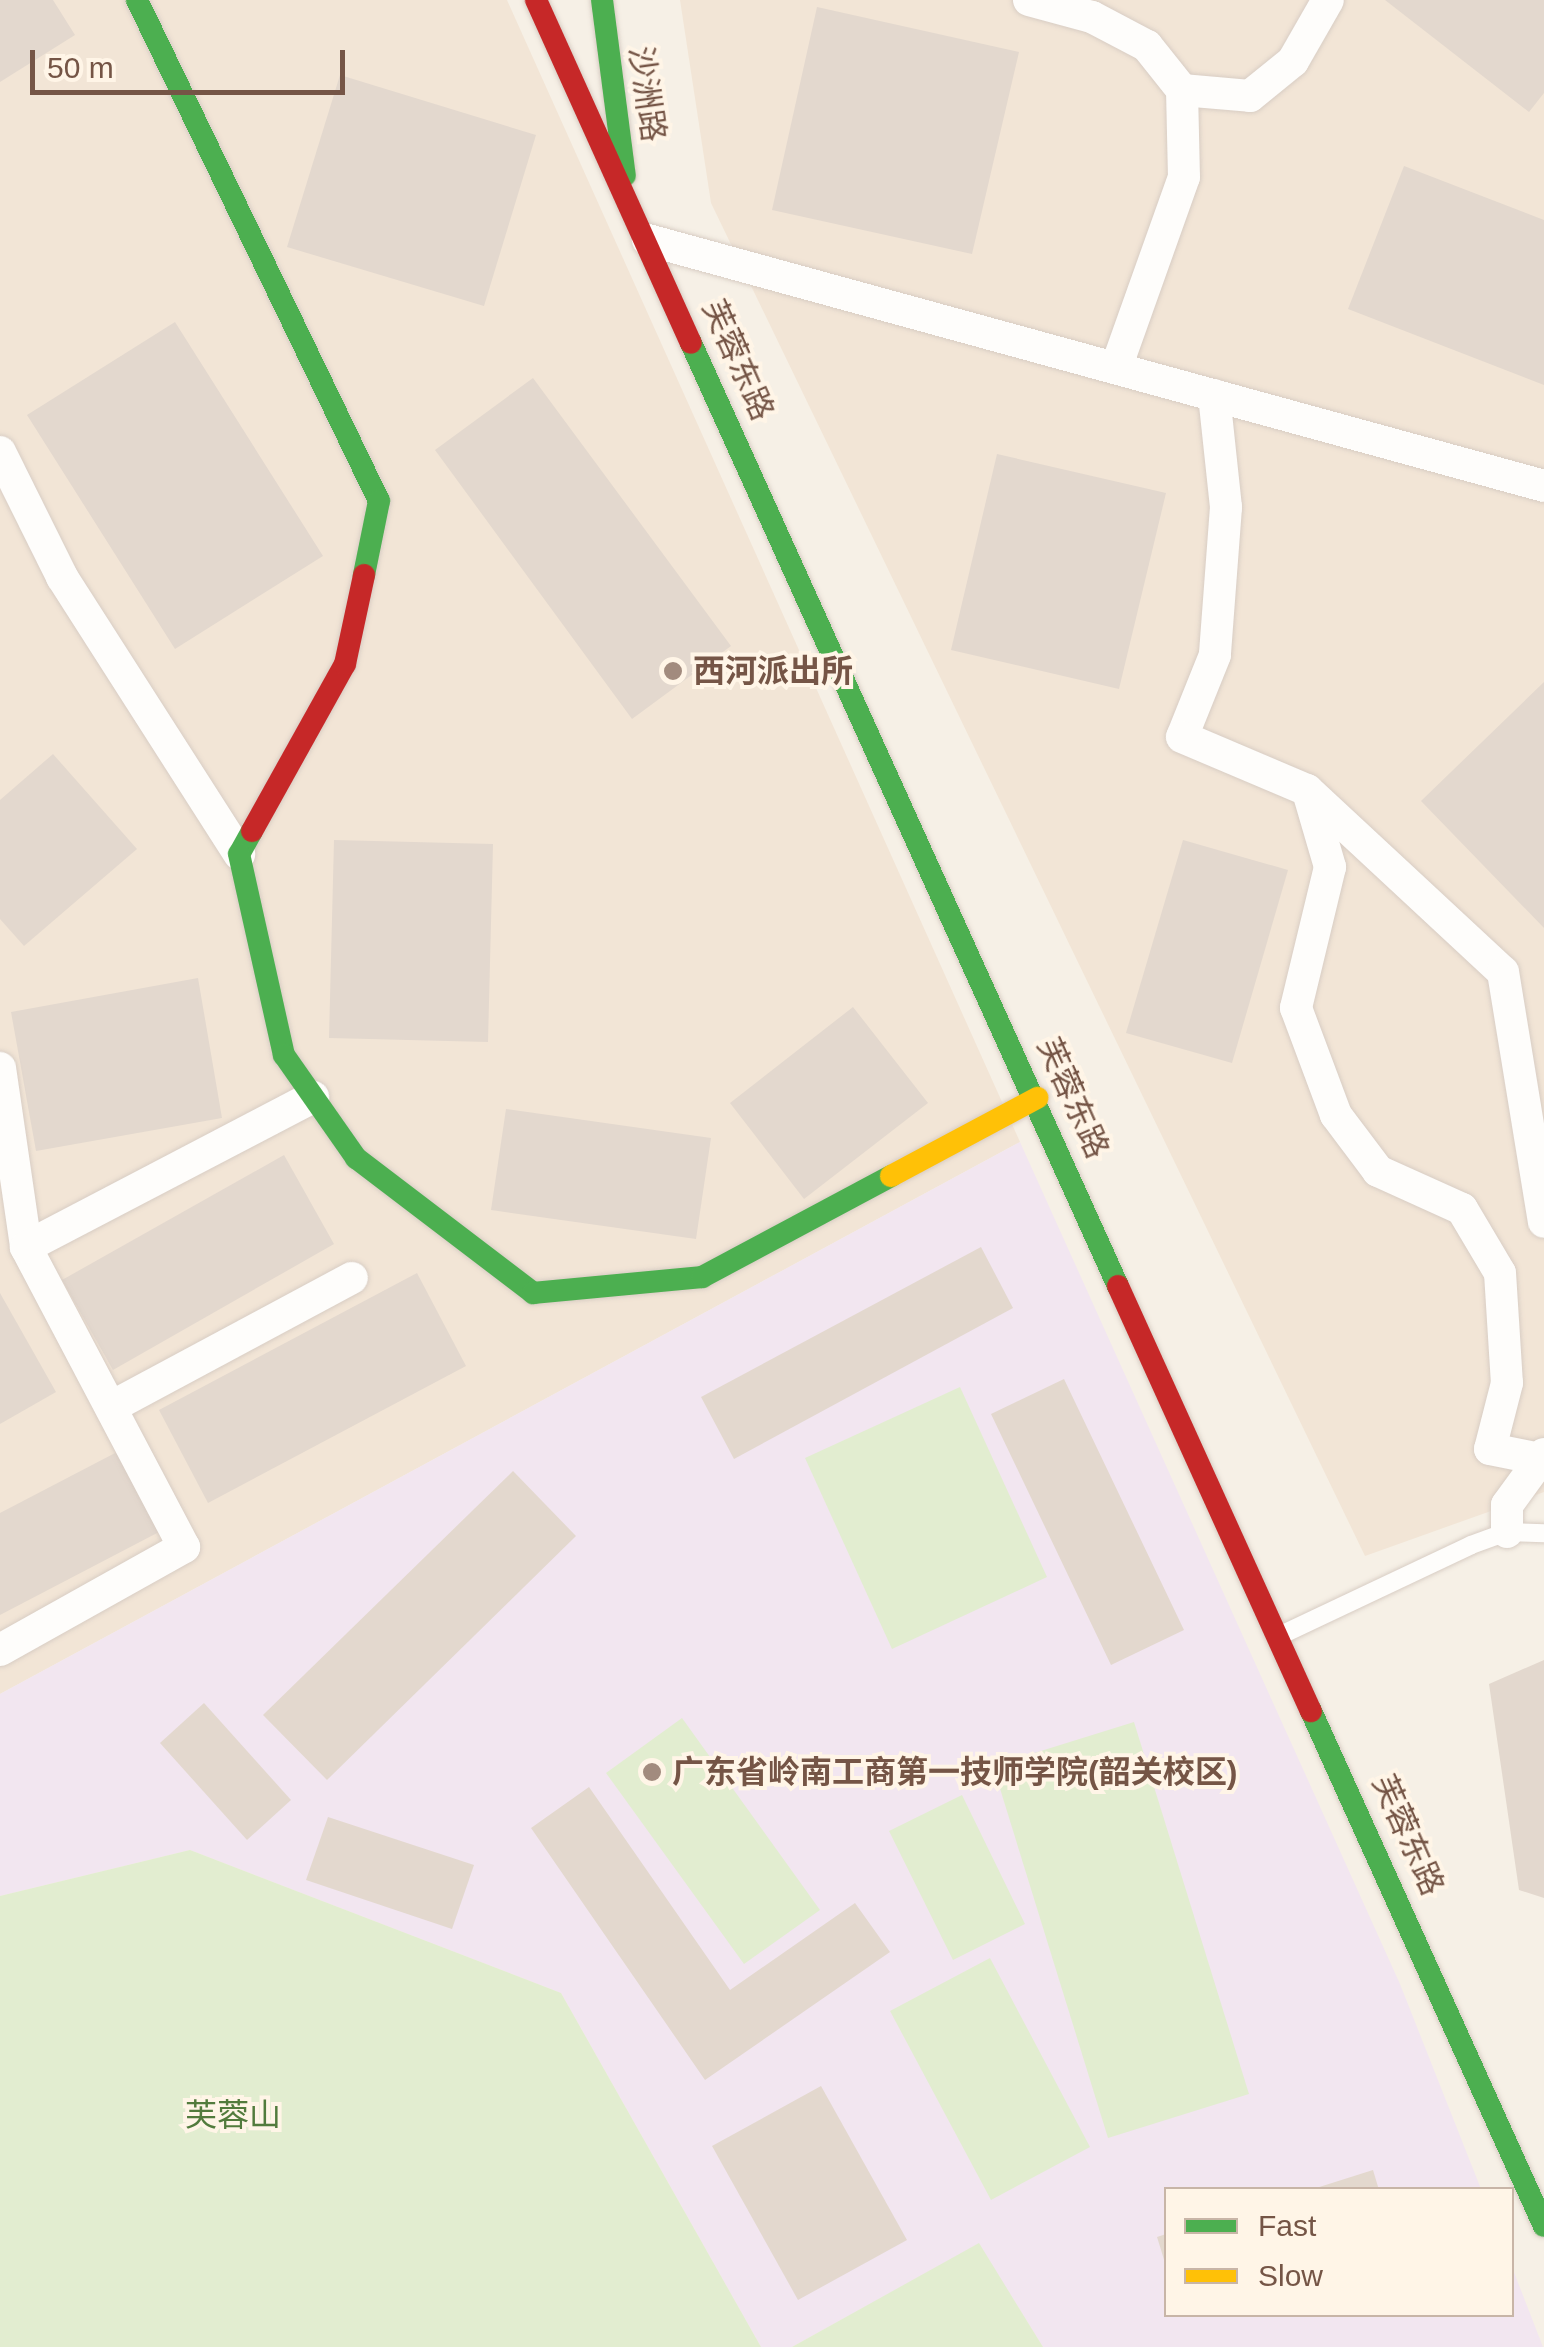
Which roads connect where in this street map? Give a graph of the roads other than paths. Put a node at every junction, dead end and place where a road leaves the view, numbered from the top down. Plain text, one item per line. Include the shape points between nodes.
1 (137, 0) edge
2 (536, 0) edge
3 (602, 0) edge
4 (1028, 0) edge
5 (1328, 0) edge
6 (1182, 90) junction
7 (628, 198) junction
8 (648, 240) junction
9 (1116, 368) junction
10 (1214, 396) junction
11 (0, 452) edge
12 (1544, 486) edge
13 (1307, 790) junction
14 (239, 854) junction
15 (0, 1068) edge
16 (314, 1098) junction
17 (1038, 1098) junction
18 (1544, 1222) edge
19 (26, 1247) junction
20 (352, 1278) dead end
21 (113, 1406) junction
22 (1542, 1456) edge
23 (1507, 1532) junction
24 (1544, 1533) edge
25 (1281, 1635) junction
26 (0, 1650) edge
27 (1544, 2226) edge

1 - 14 main road via 379,502 345,664
2 - 7 main road, 芙蓉东路
3 - 7 main road, 沙洲路
4 - 6 street via 1092,17 1147,46
5 - 6 street via 1293,62 1250,96
6 - 9 street via 1184,177
7 - 8 main road, 芙蓉东路
8 - 9 street
8 - 17 main road, 芙蓉东路
9 - 10 street
10 - 12 street
10 - 13 street via 1226,507 1215,655 1182,737
11 - 14 street via 62,577
13 - 18 street via 1504,972
13 - 22 street via 1330,867 1296,1008 1336,1116 1378,1172 1462,1209 1500,1272 1507,1384 1490,1448
14 - 16 main road via 284,1055
15 - 19 street
16 - 17 main road via 356,1158 533,1293 702,1277
16 - 19 street
17 - 25 main road, 芙蓉东路
19 - 21 street
20 - 21 street
21 - 26 street via 184,1548
22 - 23 street via 1507,1505
23 - 24 lane
23 - 25 lane
25 - 27 main road, 芙蓉东路

